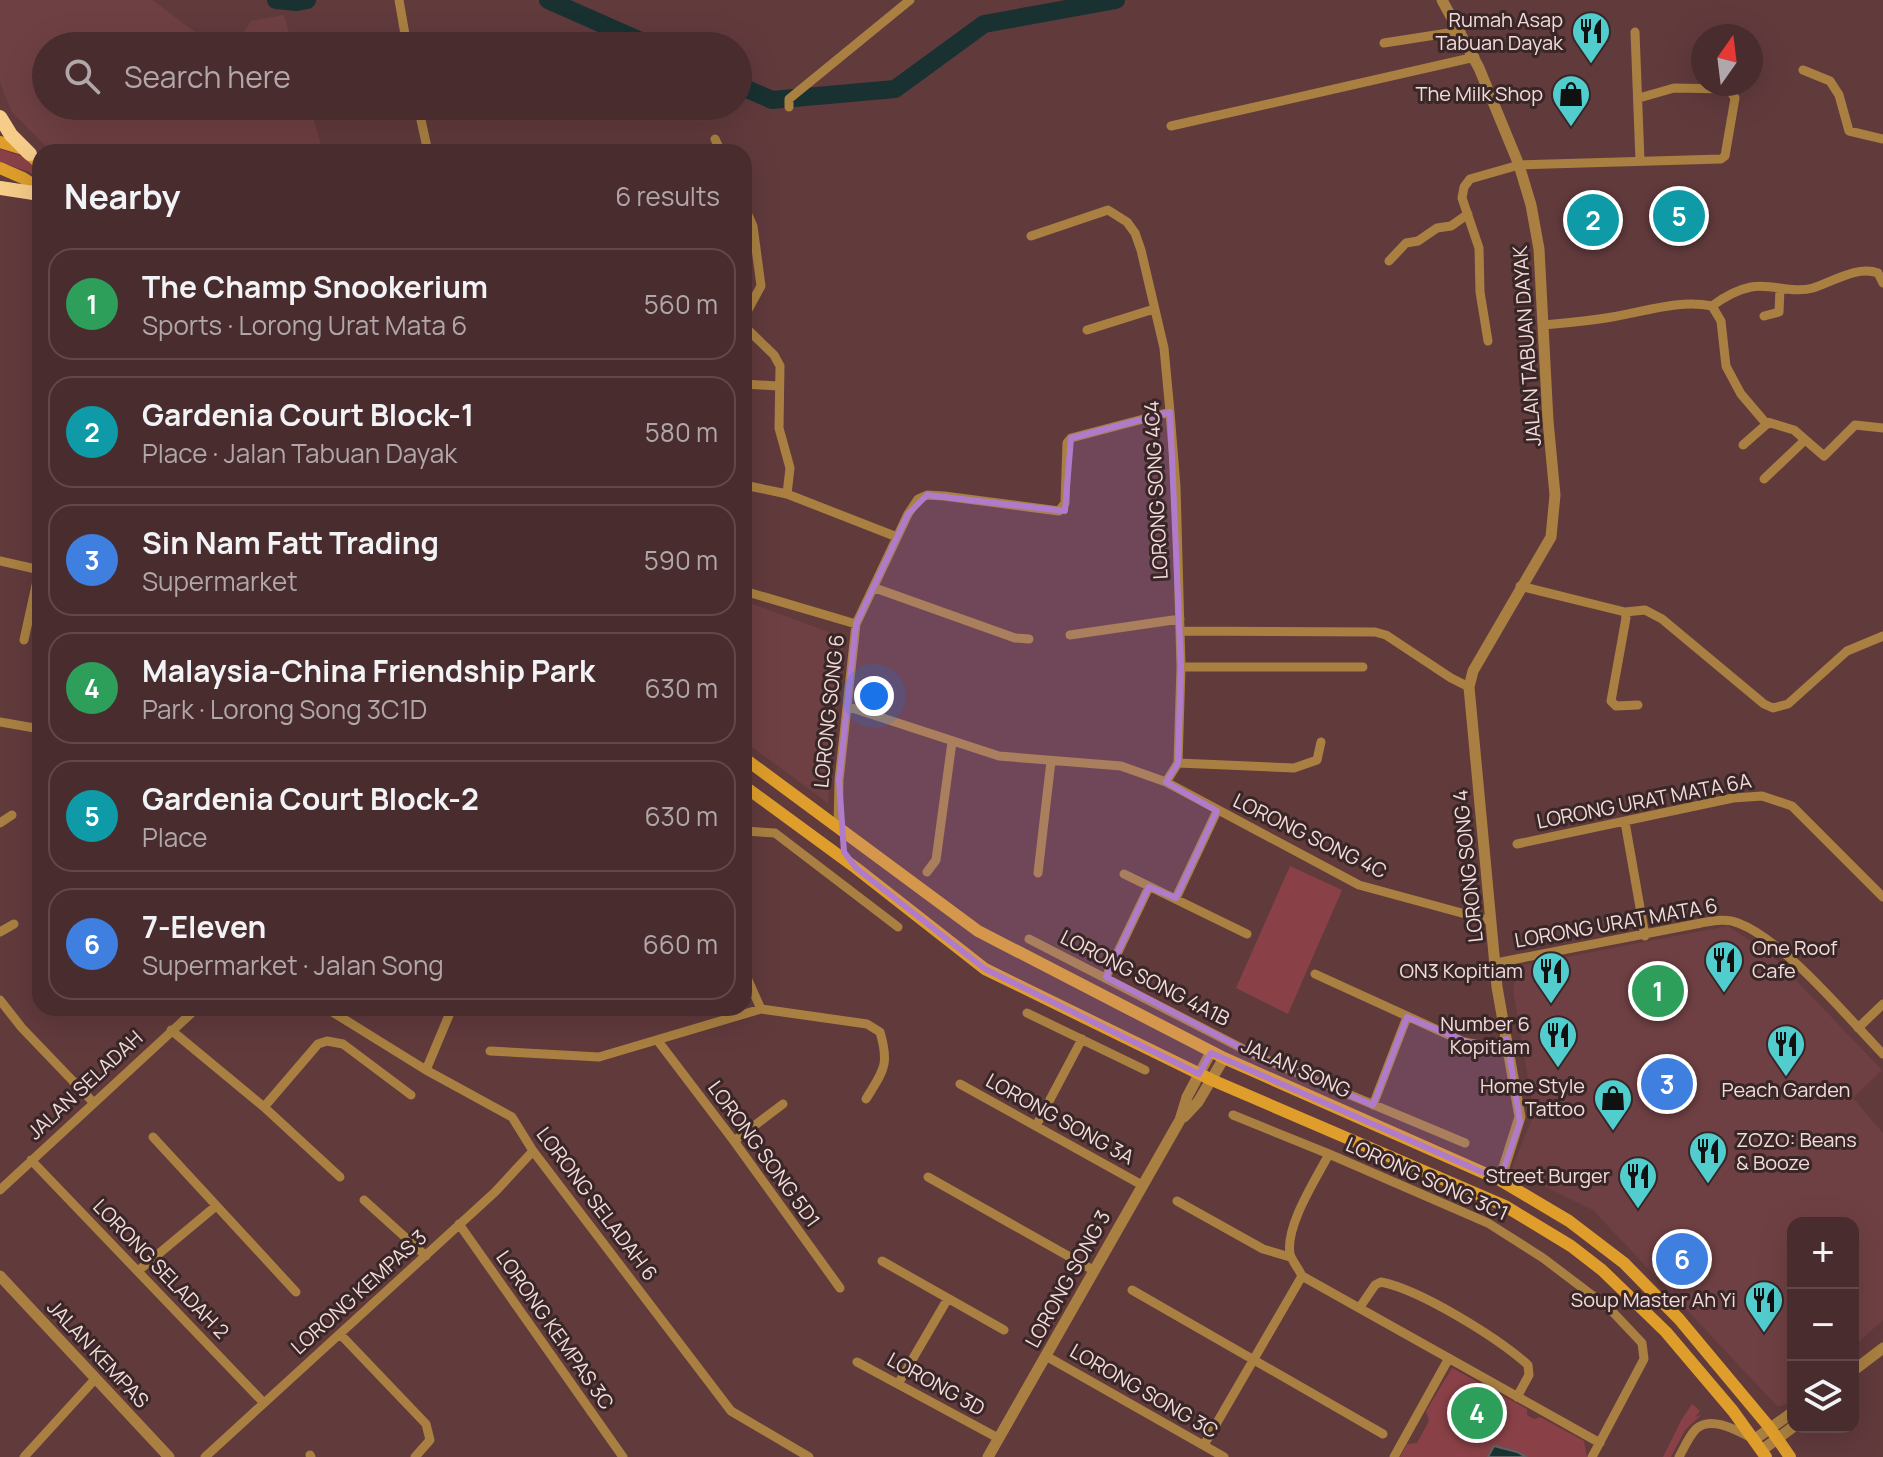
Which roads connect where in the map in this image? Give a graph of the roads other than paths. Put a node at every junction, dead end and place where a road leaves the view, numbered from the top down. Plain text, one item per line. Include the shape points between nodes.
1 (399, 0) edge
2 (910, 0) edge
3 (1442, 0) edge
4 (1461, 31) junction
5 (405, 32) edge
6 (1635, 32) dead end
7 (1384, 43) dead end
8 (1475, 57) junction
9 (1803, 70) dead end
10 (1639, 98) junction
11 (789, 103) dead end
12 (0, 117) edge
13 (421, 120) edge
14 (1171, 126) dead end
15 (715, 139) dead end
16 (1883, 139) edge
17 (0, 142) edge
18 (426, 144) edge
19 (717, 144) edge
20 (32, 156) edge
21 (32, 158) edge
22 (1640, 161) junction
23 (1519, 165) junction
24 (0, 168) edge
25 (32, 185) edge
26 (0, 188) edge
27 (32, 191) edge
28 (1468, 214) junction
29 (752, 224) edge
30 (1031, 236) dead end
31 (1389, 261) dead end
32 (1883, 283) edge
33 (1780, 289) junction
34 (752, 302) edge
35 (1712, 306) junction
36 (1154, 309) junction
37 (1764, 316) dead end
38 (1543, 325) junction
39 (1087, 330) dead end
40 (752, 334) edge
41 (1488, 341) dead end
42 (752, 384) edge
43 (778, 386) junction
44 (1170, 412) junction
45 (1768, 423) junction
46 (1883, 428) edge
47 (1805, 440) junction
48 (1743, 445) dead end
49 (1764, 479) dead end
50 (752, 487) edge
51 (787, 494) junction
52 (897, 537) junction
53 (0, 561) edge
54 (32, 567) edge
55 (1520, 586) junction
56 (875, 588) junction
57 (752, 593) edge
58 (32, 604) edge
59 (1625, 612) junction
60 (1180, 619) junction
61 (856, 624) junction
62 (1181, 631) junction
63 (1070, 635) dead end
64 (1883, 636) edge
65 (1029, 639) dead end
66 (24, 640) dead end
67 (1181, 667) junction
68 (1363, 667) dead end
69 (1469, 687) junction
70 (1638, 705) dead end
71 (849, 707) junction
72 (0, 722) edge
73 (32, 728) edge
74 (952, 742) junction
75 (1321, 742) dead end
76 (1051, 761) junction
77 (1178, 763) junction
78 (752, 764) edge
79 (1166, 782) junction
80 (752, 792) edge
81 (1217, 811) junction
82 (12, 815) dead end
83 (1625, 822) junction
84 (0, 823) edge
85 (838, 828) junction
86 (752, 832) edge
87 (1517, 844) dead end
88 (856, 868) junction
89 (927, 872) dead end
90 (1038, 873) dead end
91 (1124, 874) dead end
92 (1149, 887) junction
93 (1883, 897) edge
94 (1176, 898) junction
95 (1491, 921) junction
96 (14, 924) dead end
97 (898, 927) dead end
98 (0, 932) edge
99 (1247, 934) dead end
100 (1645, 936) junction
101 (1029, 939) dead end
102 (1496, 963) junction
103 (1315, 974) dead end
104 (1106, 977) junction
105 (752, 989) edge
106 (0, 1000) edge
107 (1883, 1004) edge
108 (761, 1009) junction
109 (752, 1012) edge
110 (1027, 1013) dead end
111 (188, 1016) edge
112 (339, 1016) edge
113 (449, 1016) edge
114 (738, 1016) edge
115 (1407, 1017) junction
116 (1858, 1028) junction
117 (171, 1030) junction
118 (1082, 1039) junction
119 (1507, 1039) junction
120 (658, 1041) junction
121 (490, 1051) dead end
122 (1883, 1054) edge
123 (1217, 1055) junction
124 (426, 1070) junction
125 (1145, 1070) dead end
126 (1199, 1074) junction
127 (1212, 1080) junction
128 (960, 1084) dead end
129 (411, 1095) dead end
130 (866, 1099) dead end
131 (93, 1102) junction
132 (783, 1104) dead end
133 (1373, 1105) junction
134 (264, 1107) junction
135 (1233, 1115) dead end
136 (1180, 1120) junction
137 (1036, 1126) junction
138 (153, 1137) dead end
139 (734, 1141) junction
140 (1465, 1143) dead end
141 (533, 1151) junction
142 (1329, 1154) junction
143 (31, 1160) junction
144 (340, 1177) dead end
145 (928, 1177) dead end
146 (1500, 1180) junction
147 (1142, 1185) junction
148 (0, 1190) edge
149 (364, 1200) dead end
150 (1177, 1201) dead end
151 (216, 1206) junction
152 (459, 1224) junction
153 (426, 1256) junction
154 (1290, 1257) junction
155 (882, 1261) dead end
156 (1093, 1270) junction
157 (138, 1271) junction
158 (0, 1276) edge
159 (1302, 1276) junction
160 (840, 1288) dead end
161 (1132, 1290) dead end
162 (296, 1292) dead end
163 (947, 1300) junction
164 (1360, 1307) junction
165 (1004, 1330) dead end
166 (340, 1334) junction
167 (1882, 1349) edge
168 (1046, 1356) junction
169 (1449, 1358) junction
170 (1253, 1360) junction
171 (857, 1362) dead end
172 (1859, 1366) edge
173 (96, 1378) junction
174 (898, 1384) junction
175 (1517, 1397) junction
176 (264, 1403) junction
177 (1787, 1419) edge
178 (1787, 1429) edge
179 (1774, 1433) junction
180 (1383, 1434) dead end
181 (998, 1438) junction
182 (1600, 1443) junction
183 (1204, 1445) junction
184 (1761, 1449) edge
185 (24, 1457) edge
186 (169, 1457) edge
187 (205, 1457) edge
188 (415, 1457) edge
189 (623, 1457) edge
190 (809, 1457) edge
191 (988, 1457) edge
192 (1224, 1457) edge
193 (1394, 1457) edge
194 (1592, 1457) edge
195 (1679, 1457) edge
196 (1790, 1457) edge

1 - 5 street
2 - 11 street
3 - 4 street, JALAN TABUAN DAYAK
4 - 7 street
4 - 8 street, JALAN TABUAN DAYAK
6 - 10 street
8 - 14 street
8 - 23 street, JALAN TABUAN DAYAK
9 - 16 street via 1830,81 1849,131
10 - 22 street
10 - 22 street via 1674,88 1729,89 1735,98 1721,159
12 - 20 highway
13 - 18 street
15 - 19 street
17 - 21 main road
22 - 23 street
23 - 28 street via 1470,179 1462,198
23 - 38 street, JALAN TABUAN DAYAK via 1539,249
24 - 25 main road
26 - 27 highway
28 - 31 street via 1406,243
28 - 41 street via 1479,248
29 - 34 street via 761,286
30 - 36 street, LORONG SONG 4C4 via 1108,210 1135,233
32 - 33 street via 1878,273 1866,271 1810,289
33 - 35 street via 1754,286
33 - 37 street via 1779,312
35 - 38 street via 1647,309
35 - 45 street via 1721,321 1731,379
36 - 39 street
36 - 44 street, LORONG SONG 4C4
38 - 55 street, JALAN TABUAN DAYAK via 1555,516 1551,537
40 - 43 street via 780,366
42 - 43 street
43 - 51 street via 779,428 790,468
44 - 52 street, LORONG SONG 6 via 1071,438 1065,503 1059,511 927,495 918,499
44 - 60 street, LORONG SONG 4C4
45 - 47 street via 1794,430
45 - 48 street
46 - 47 street via 1855,425 1824,456
47 - 49 street
50 - 51 street
51 - 52 street
52 - 56 street, LORONG SONG 6
53 - 54 street
55 - 59 street
55 - 69 street, JALAN TABUAN DAYAK
56 - 61 street, LORONG SONG 6
56 - 65 street
57 - 61 street
58 - 66 street
59 - 64 street via 1645,610 1662,619 1773,708 1788,704 1847,651
59 - 70 street via 1611,701 1619,707
60 - 62 street, LORONG SONG 4C4
60 - 63 street
61 - 71 street, LORONG SONG 6
62 - 67 street, LORONG SONG 4C4
62 - 69 street via 1375,632
67 - 68 street
67 - 77 street, LORONG SONG 4C4
69 - 95 street, LORONG SONG 4
71 - 74 street, LORONG SONG 4C
71 - 85 street, LORONG SONG 6
72 - 73 street
74 - 76 street, LORONG SONG 4C via 999,756
74 - 89 street via 936,860
75 - 77 street via 1317,760 1294,768
76 - 79 street, LORONG SONG 4C via 1121,766
76 - 90 street
77 - 79 street
78 - 85 main road, JALAN SONG
79 - 81 street, LORONG SONG 4C
80 - 88 main road
81 - 94 street
81 - 95 street, LORONG SONG 4C via 1359,885
82 - 84 street
83 - 87 street, LORONG URAT MATA 6A
83 - 93 street, LORONG URAT MATA 6A via 1750,796 1773,798 1804,816
83 - 100 street
85 - 88 main road via 841,845
85 - 123 main road, JALAN SONG via 978,931
86 - 97 street via 775,833
88 - 126 main road via 985,969
91 - 92 street
92 - 94 street
92 - 104 street
94 - 99 street
95 - 102 street, LORONG SONG 4
96 - 98 street
100 - 102 street, LORONG URAT MATA 6
100 - 116 street, LORONG URAT MATA 6 via 1715,921 1738,923 1784,953
101 - 104 street, LORONG SONG 4A1B
102 - 119 street, LORONG SONG 4
103 - 115 street
104 - 133 street, LORONG SONG 4A1B via 1255,1055
105 - 108 street
106 - 131 street
107 - 116 street
108 - 109 street
108 - 130 street via 867,1024 880,1032 886,1066
110 - 118 street
111 - 117 street, JALAN SELADAH
112 - 124 street, LORONG SELADAH 6
113 - 124 street
114 - 120 street
115 - 119 street via 1477,1046
115 - 133 street
116 - 122 street, LORONG URAT MATA 6
117 - 131 street, JALAN SELADAH
117 - 134 street
118 - 125 street
118 - 137 street
119 - 146 street, LORONG SONG 4 via 1520,1122
120 - 121 street via 599,1057
120 - 139 street, LORONG SONG 5D1
123 - 126 street, LORONG SONG 3
123 - 127 street, LORONG SONG 3
123 - 146 main road, JALAN SONG
124 - 141 street, LORONG SELADAH 6 via 512,1117
126 - 127 main road
126 - 136 street, LORONG SONG 3
127 - 136 street, LORONG SONG 3
127 - 184 main road via 1505,1206 1571,1246 1666,1332
128 - 137 street, LORONG SONG 3A
129 - 134 street via 343,1044 327,1041 318,1044
131 - 143 street, JALAN SELADAH
132 - 139 street
133 - 140 street, LORONG SONG 4A1B
134 - 144 street
135 - 142 street
136 - 147 street, LORONG SONG 3
137 - 147 street, LORONG SONG 3A
138 - 151 street
139 - 160 street, LORONG SONG 5D1
141 - 152 street, LORONG KEMPAS 3
141 - 190 street, LORONG SELADAH 6 via 731,1411
142 - 154 street, LORONG SONG 3C1 via 1299,1211
142 - 182 street, LORONG SONG 3C1 via 1488,1223 1609,1308 1642,1343 1644,1359
143 - 148 street, JALAN SELADAH
143 - 157 street, LORONG SELADAH 2
145 - 156 street
146 - 179 main road, JALAN SONG via 1569,1221 1624,1263 1679,1319
147 - 156 street, LORONG SONG 3
149 - 153 street
150 - 154 street via 1263,1249
151 - 157 street
151 - 162 street
152 - 153 street, LORONG KEMPAS 3
152 - 189 street, LORONG KEMPAS 3C
153 - 166 street, LORONG KEMPAS 3
154 - 159 street
155 - 163 street
156 - 168 street, LORONG SONG 3
157 - 176 street, LORONG SELADAH 2
158 - 173 street, JALAN KEMPAS
159 - 164 street
159 - 170 street
161 - 170 street
163 - 165 street
163 - 174 street
164 - 169 street
164 - 175 street via 1381,1282 1439,1307 1528,1365 1529,1375
166 - 176 street, LORONG KEMPAS 3
166 - 188 street via 426,1424 430,1440
167 - 172 street
168 - 181 street, LORONG SONG 3
168 - 183 street, LORONG SONG 3C
169 - 175 street
169 - 193 street
170 - 180 street
170 - 183 street
171 - 174 street, LORONG 3D
173 - 185 street
173 - 186 street, JALAN KEMPAS
174 - 181 street, LORONG 3D
175 - 182 street
176 - 187 street, LORONG KEMPAS 3
177 - 179 street
178 - 179 street
179 - 184 street
179 - 196 main road, JALAN SONG
181 - 191 street, LORONG SONG 3
182 - 194 street, LORONG SONG 3C1
183 - 192 street, LORONG SONG 3C
184 - 195 street via 1731,1427 1703,1424

